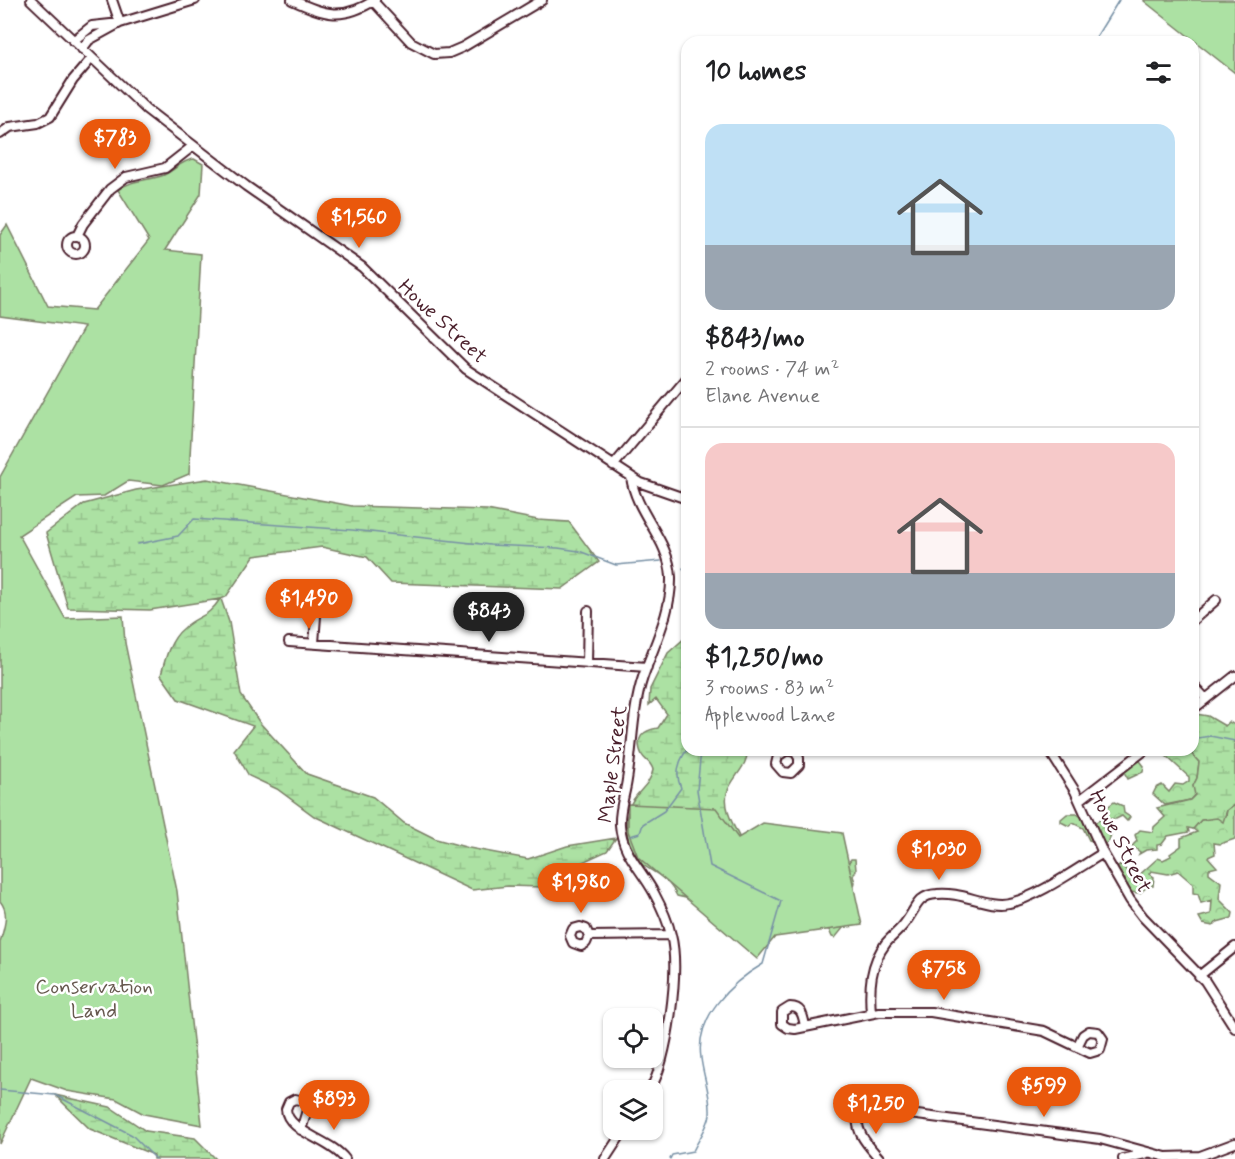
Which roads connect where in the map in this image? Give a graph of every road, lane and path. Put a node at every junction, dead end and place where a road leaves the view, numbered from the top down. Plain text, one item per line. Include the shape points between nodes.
1 (112, 0) edge
2 (195, 0) edge
3 (291, 0) edge
4 (542, 0) edge
5 (374, 1) edge
6 (36, 2) edge
7 (120, 23) junction
8 (73, 41) junction
9 (82, 49) junction
10 (91, 59) junction
11 (0, 134) edge
12 (193, 146) junction
13 (77, 236) dead end
14 (681, 385) edge
15 (613, 466) junction
16 (631, 477) junction
17 (681, 497) edge
18 (1216, 600) dead end
19 (588, 611) dead end
20 (1199, 615) edge
21 (316, 616) dead end
22 (289, 642) dead end
23 (314, 643) junction
24 (587, 663) junction
25 (647, 667) junction
26 (1235, 676) edge
27 (1199, 692) edge
28 (1206, 699) junction
29 (1199, 704) edge
30 (1053, 756) edge
31 (1137, 756) edge
32 (1080, 800) junction
33 (1103, 854) junction
34 (671, 935) junction
35 (589, 936) dead end
36 (1235, 947) edge
37 (1199, 976) junction
38 (871, 1013) junction
39 (805, 1026) dead end
40 (1235, 1028) edge
41 (1077, 1047) dead end
42 (654, 1080) edge
43 (301, 1130) dead end
44 (617, 1140) edge
45 (1235, 1143) edge
46 (1149, 1153) junction
47 (345, 1159) edge
48 (605, 1159) edge
49 (880, 1159) edge
50 (1123, 1159) edge

1 - 7 street
2 - 7 street
3 - 5 street via 341,15
4 - 5 street via 463,47 434,54 411,42
6 - 8 street, Howe Street
7 - 8 street via 92,26
7 - 9 street via 89,40
8 - 9 street, Howe Street
9 - 10 street, Howe Street
10 - 11 street via 50,117 10,127
10 - 12 street, Howe Street
12 - 13 street via 165,168 126,177 110,189
12 - 15 street, Howe Street via 362,267 466,369
14 - 15 street
15 - 16 street, Howe Street
16 - 17 street, Howe Street
16 - 25 street, Maple Street via 633,494 661,543 671,575 665,613
18 - 20 street
19 - 24 street
21 - 23 street
22 - 23 street
23 - 24 street
24 - 25 street
25 - 34 street, Maple Street via 636,705 620,825 626,850 653,892
26 - 28 street
27 - 28 street
28 - 29 street
30 - 32 street, Howe Street
31 - 32 street
32 - 33 street, Howe Street
33 - 37 street, Howe Street via 1143,917
33 - 38 street via 1008,903 996,904 953,893 931,894 921,899 878,956 871,975
34 - 35 street
34 - 42 street, Maple Street via 674,959 670,1008
36 - 37 street
37 - 40 street, Howe Street
38 - 39 street
38 - 41 street via 921,1011 963,1017 1044,1031
43 - 47 street via 328,1143
44 - 48 street
45 - 46 street via 1192,1157
46 - 49 street via 1092,1138 879,1110 859,1112 856,1120 861,1136
46 - 50 street

